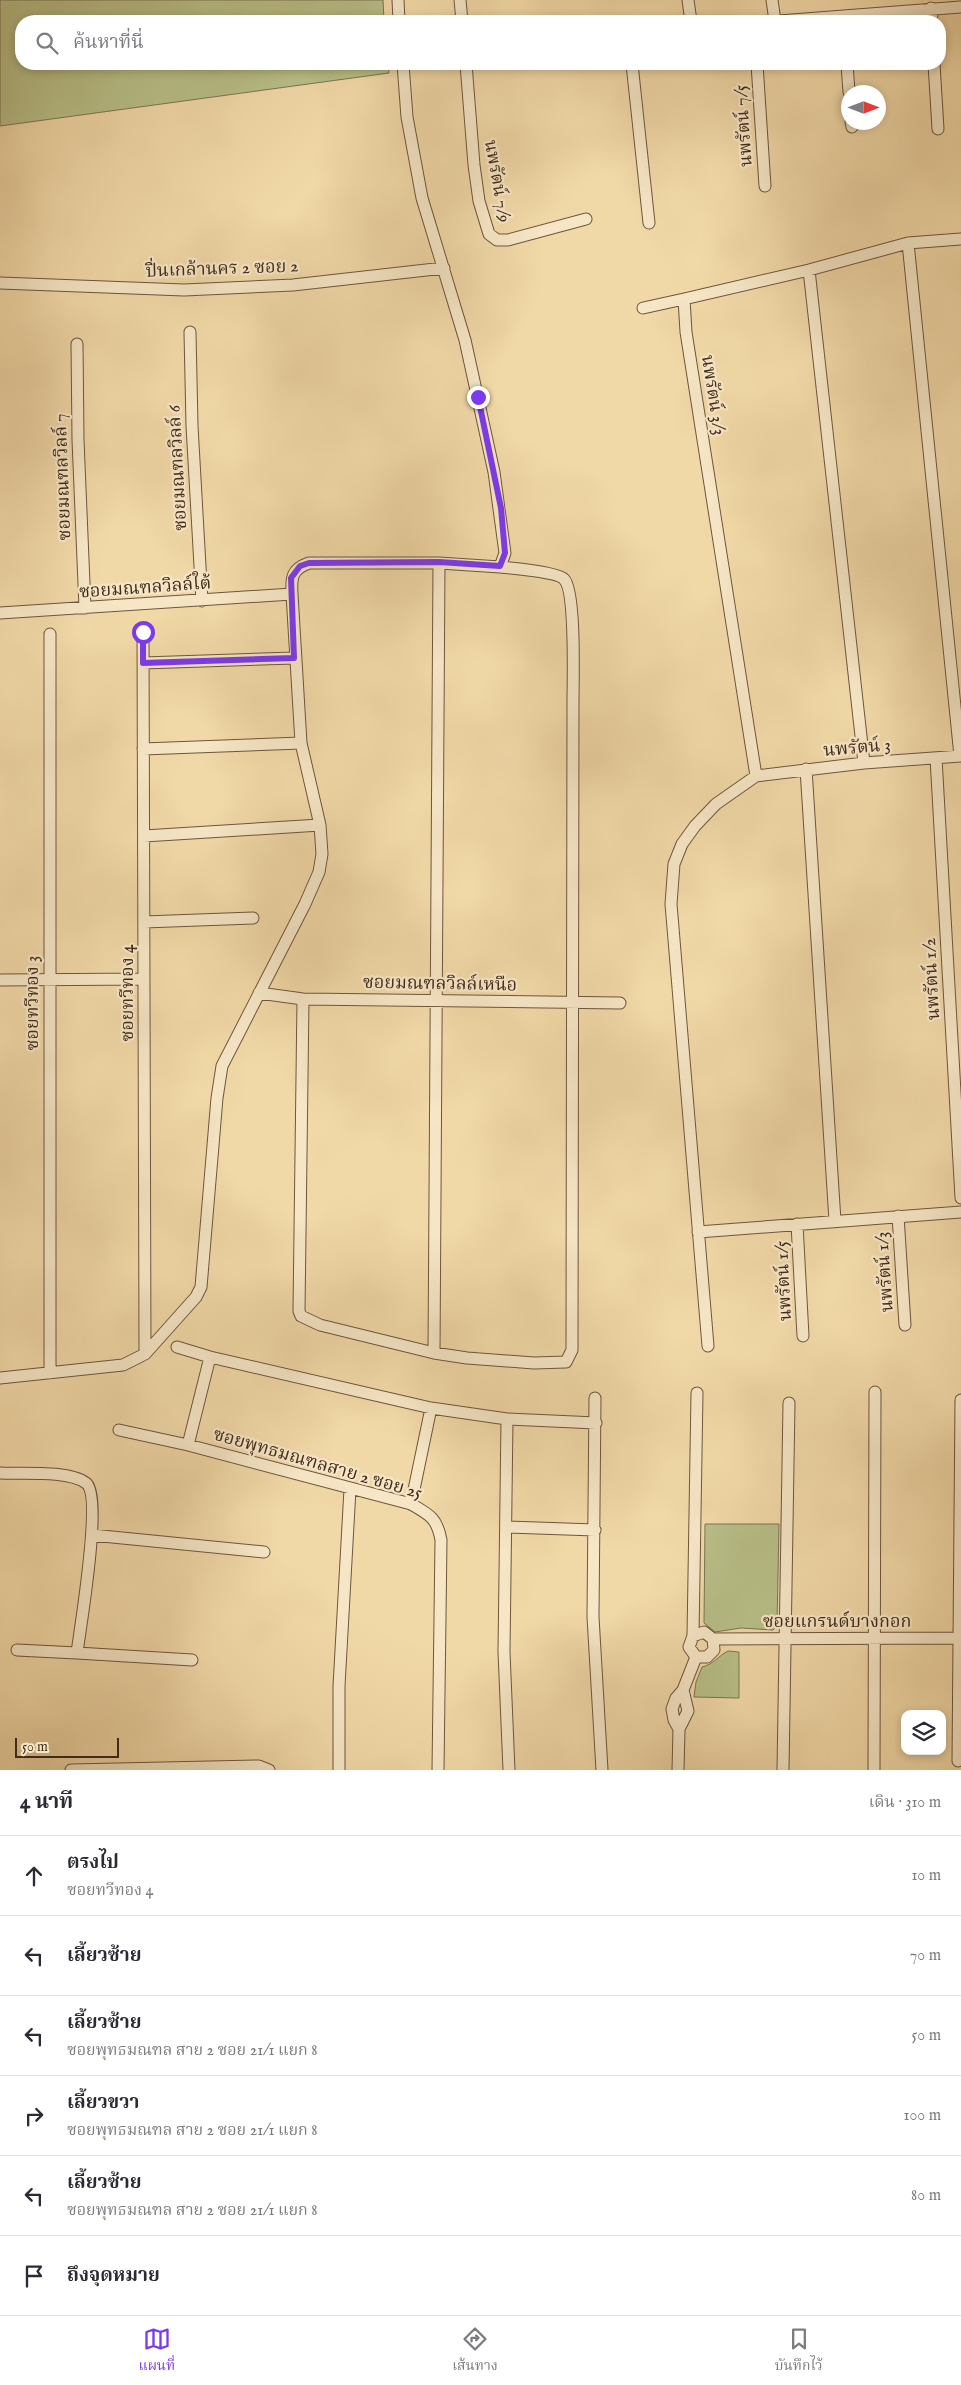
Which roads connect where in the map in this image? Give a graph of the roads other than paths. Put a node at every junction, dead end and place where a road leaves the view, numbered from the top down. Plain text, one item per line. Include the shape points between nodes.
1 (398, 0) edge
2 (460, 0) edge
3 (688, 0) edge
4 (772, 0) edge
5 (961, 6) edge
6 (931, 8) junction
7 (399, 15) edge
8 (461, 15) edge
9 (690, 15) edge
10 (774, 15) edge
11 (870, 15) edge
12 (932, 15) edge
13 (404, 70) edge
14 (466, 70) edge
15 (633, 70) edge
16 (757, 70) edge
17 (847, 70) edge
18 (934, 70) edge
19 (848, 85) edge
20 (938, 128) dead end
21 (765, 186) dead end
22 (586, 219) dead end
23 (649, 223) dead end
24 (961, 239) edge
25 (908, 243) junction
26 (444, 268) junction
27 (809, 270) junction
28 (0, 283) edge
29 (684, 300) junction
30 (643, 308) dead end
31 (190, 332) dead end
32 (77, 344) dead end
33 (439, 562) junction
34 (500, 566) junction
35 (292, 594) junction
36 (202, 601) junction
37 (85, 608) junction
38 (0, 613) edge
39 (143, 632) dead end
40 (50, 634) dead end
41 (294, 658) junction
42 (143, 663) junction
43 (301, 743) junction
44 (143, 749) junction
45 (961, 756) edge
46 (936, 758) junction
47 (864, 763) junction
48 (806, 769) junction
49 (756, 776) junction
50 (320, 825) junction
51 (144, 836) junction
52 (253, 918) dead end
53 (144, 922) junction
54 (144, 979) junction
55 (0, 980) edge
56 (50, 980) junction
57 (259, 993) junction
58 (303, 998) junction
59 (436, 1000) junction
60 (572, 1002) junction
61 (620, 1003) dead end
62 (961, 1198) edge
63 (961, 1212) edge
64 (898, 1216) junction
65 (836, 1221) junction
66 (797, 1224) junction
67 (698, 1232) junction
68 (905, 1325) dead end
69 (803, 1336) dead end
70 (708, 1346) dead end
71 (177, 1347) dead end
72 (434, 1353) junction
73 (145, 1354) junction
74 (210, 1357) junction
75 (50, 1373) junction
76 (0, 1378) edge
77 (875, 1392) dead end
78 (697, 1393) dead end
79 (595, 1398) dead end
80 (961, 1400) edge
81 (789, 1403) dead end
82 (431, 1408) junction
83 (506, 1419) junction
84 (596, 1423) junction
85 (119, 1430) dead end
86 (188, 1445) junction
87 (0, 1473) edge
88 (350, 1488) junction
89 (411, 1504) junction
90 (506, 1527) junction
91 (594, 1530) junction
92 (92, 1535) junction
93 (264, 1552) dead end
94 (693, 1636) junction
95 (874, 1638) junction
96 (960, 1638) edge
97 (713, 1639) junction
98 (785, 1639) junction
99 (17, 1650) dead end
100 (77, 1653) junction
101 (696, 1657) junction
102 (192, 1660) dead end
103 (683, 1690) junction
104 (679, 1729) junction
105 (958, 1761) dead end
106 (264, 1768) edge
107 (71, 1770) edge
108 (339, 1770) edge
109 (438, 1770) edge
110 (509, 1770) edge
111 (602, 1770) edge
112 (678, 1770) edge
113 (783, 1770) edge
114 (874, 1770) edge

1 - 7 street
2 - 8 street
3 - 9 street
4 - 10 street
5 - 6 street
6 - 11 street
6 - 12 street
13 - 26 street via 414,163
14 - 22 street, นพรัตน์ 7/9 via 474,166 489,234 497,240 508,240
15 - 23 street
16 - 21 street, นพรัตน์ 7/5
17 - 19 street
18 - 20 street
24 - 25 street
25 - 27 street
25 - 45 street
26 - 28 street, ปิ่นเกล้านคร 2 ซอย 2 via 293,285 184,290
26 - 34 street via 465,340 501,508 505,553
27 - 29 street
27 - 47 street
29 - 30 street
29 - 49 street, นพรัตน์ 3/3 via 686,332
31 - 36 street, ซอยมณฑลวิลล์ 6
32 - 37 street, ซอยมณฑลวิลล์ 7
33 - 34 street
33 - 35 street via 309,563 294,572
33 - 59 street
34 - 60 street via 560,576 569,593 574,702
35 - 36 street, ซอยมณฑลวิลล์ใต้
35 - 41 street
36 - 37 street, ซอยมณฑลวิลล์ใต้
37 - 38 street, ซอยมณฑลวิลล์ใต้
39 - 42 street, ซอยทวีทอง 4
40 - 56 street, ซอยทวีทอง 3
41 - 42 street
41 - 43 street
42 - 44 street, ซอยทวีทอง 4
43 - 44 street
43 - 50 street
44 - 51 street, ซอยทวีทอง 4
45 - 46 street, นพรัตน์ 3
46 - 47 street, นพรัตน์ 3
46 - 62 street, นพรัตน์ 1/2
47 - 48 street, นพรัตน์ 3
48 - 49 street, นพรัตน์ 3
48 - 65 street
49 - 67 street via 726,795 695,826 682,844 674,864 671,904
50 - 51 street
50 - 57 street via 322,854 319,872
51 - 53 street, ซอยทวีทอง 4
52 - 53 street
53 - 54 street, ซอยทวีทอง 4
54 - 56 street
54 - 73 street, ซอยทวีทอง 4
55 - 56 street
56 - 75 street, ซอยทวีทอง 3
57 - 58 street, ซอยมณฑลวิลล์เหนือ
57 - 73 street via 222,1066 219,1081 201,1287 196,1297
58 - 59 street, ซอยมณฑลวิลล์เหนือ
58 - 72 street via 299,1311 306,1320
59 - 60 street, ซอยมณฑลวิลล์เหนือ
59 - 72 street
60 - 61 street, ซอยมณฑลวิลล์เหนือ
60 - 72 street via 570,1357 559,1364
63 - 64 street
64 - 65 street
64 - 68 street, นพรัตน์ 1/3
65 - 66 street
66 - 67 street
66 - 69 street, นพรัตน์ 1/5
67 - 70 street
71 - 74 street
73 - 75 street via 123,1365
74 - 82 street
74 - 86 street
75 - 76 street
77 - 95 street
78 - 94 street
79 - 84 street
80 - 96 street
81 - 98 street
82 - 83 street
82 - 89 street
83 - 84 street
83 - 90 street
84 - 91 street
85 - 86 street, ซอยพุทธมณฑลสาย 2 ซอย 25
86 - 88 street, ซอยพุทธมณฑลสาย 2 ซอย 25
87 - 92 street via 64,1476 89,1485 93,1496
88 - 89 street, ซอยพุทธมณฑลสาย 2 ซอย 25
88 - 108 street via 339,1686
89 - 109 street, ซอยพุทธมณฑลสาย 2 ซอย 25 via 431,1515 438,1525 441,1540
90 - 91 street
90 - 110 street via 504,1652
91 - 111 street via 593,1617
92 - 93 street
92 - 100 street
94 - 97 street, ซอยแกรนด์บางกอก via 704,1632
94 - 101 street via 689,1647
95 - 96 street, ซอยแกรนด์บางกอก
95 - 98 street, ซอยแกรนด์บางกอก
95 - 114 street
96 - 105 street
97 - 98 street, ซอยแกรนด์บางกอก
97 - 101 street via 712,1654 707,1658
98 - 113 street
99 - 100 street
100 - 102 street
101 - 103 street
103 - 104 street via 688,1711
103 - 104 street via 672,1709
104 - 112 street
106 - 107 street

